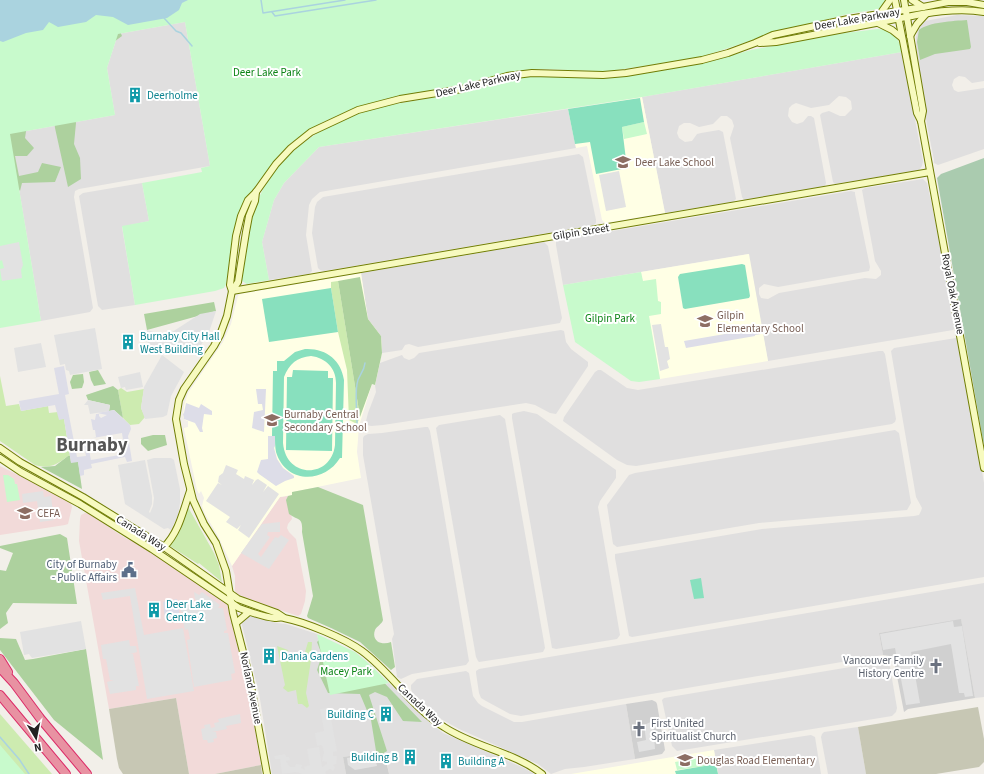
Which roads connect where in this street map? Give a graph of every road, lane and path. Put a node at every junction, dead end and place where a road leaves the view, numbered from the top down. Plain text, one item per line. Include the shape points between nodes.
1 (890, 0) edge
2 (895, 0) edge
3 (904, 0) edge
4 (912, 0) edge
5 (984, 5) edge
6 (923, 7) junction
7 (906, 10) junction
8 (897, 11) junction
9 (984, 12) edge
10 (880, 14) junction
11 (926, 14) junction
12 (907, 18) junction
13 (899, 19) junction
14 (878, 23) junction
15 (910, 36) junction
16 (902, 38) junction
17 (755, 43) junction
18 (921, 120) junction
19 (930, 172) junction
20 (232, 291) junction
21 (0, 448) edge
22 (0, 458) edge
23 (984, 468) edge
24 (190, 491) junction
25 (164, 547) junction
26 (230, 594) junction
27 (232, 603) junction
28 (249, 612) junction
29 (282, 617) junction
30 (236, 622) junction
31 (0, 659) edge
32 (0, 668) edge
33 (14, 684) junction
34 (0, 695) edge
35 (66, 774) edge
36 (87, 774) edge
37 (267, 774) edge
38 (542, 774) edge

1 - 10 main road
2 - 8 main road, Royal Oak Avenue
3 - 7 main road, Royal Oak Avenue
4 - 6 main road
5 - 6 main road, Deer Lake Parkway via 954,2
6 - 7 main road, Deer Lake Parkway
7 - 8 main road, Deer Lake Parkway
7 - 12 main road, Royal Oak Avenue
8 - 10 main road, Deer Lake Parkway
8 - 13 main road, Royal Oak Avenue
9 - 11 main road, Deer Lake Parkway via 975,10
10 - 17 main road, Deer Lake Parkway via 773,35
11 - 12 main road, Deer Lake Parkway
11 - 15 main road
12 - 13 main road, Deer Lake Parkway
12 - 15 main road, Royal Oak Avenue
13 - 14 main road, Deer Lake Parkway
13 - 16 main road, Royal Oak Avenue
14 - 16 main road
14 - 17 main road, Deer Lake Parkway via 776,42
15 - 18 main road, Royal Oak Avenue via 923,111
16 - 18 main road, Royal Oak Avenue via 917,113
17 - 20 main road, Deer Lake Parkway via 702,60 620,73 521,74 462,89 400,99 347,115 324,126 291,148 256,192 249,216 238,282
18 - 19 main road, Royal Oak Avenue
19 - 20 main road, Gilpin Street
19 - 23 main road, Royal Oak Avenue
20 - 24 main road, Deer Lake Parkway via 220,335 184,389 176,412
21 - 25 main road, Canada Way
22 - 27 main road, Canada Way via 80,504
24 - 25 main road via 174,535
24 - 26 main road, Deer Lake Parkway via 198,512 222,556
25 - 26 main road, Canada Way
26 - 27 main road, Deer Lake Parkway
26 - 29 main road, Canada Way
27 - 28 main road, Canada Way
27 - 30 main road, Norland Avenue
28 - 29 main road, Canada Way via 275,618
28 - 30 main road
29 - 38 main road, Canada Way via 354,646 371,658 444,728 526,764
30 - 37 main road, Norland Avenue
31 - 33 highway
32 - 33 highway
33 - 36 highway
34 - 35 highway

